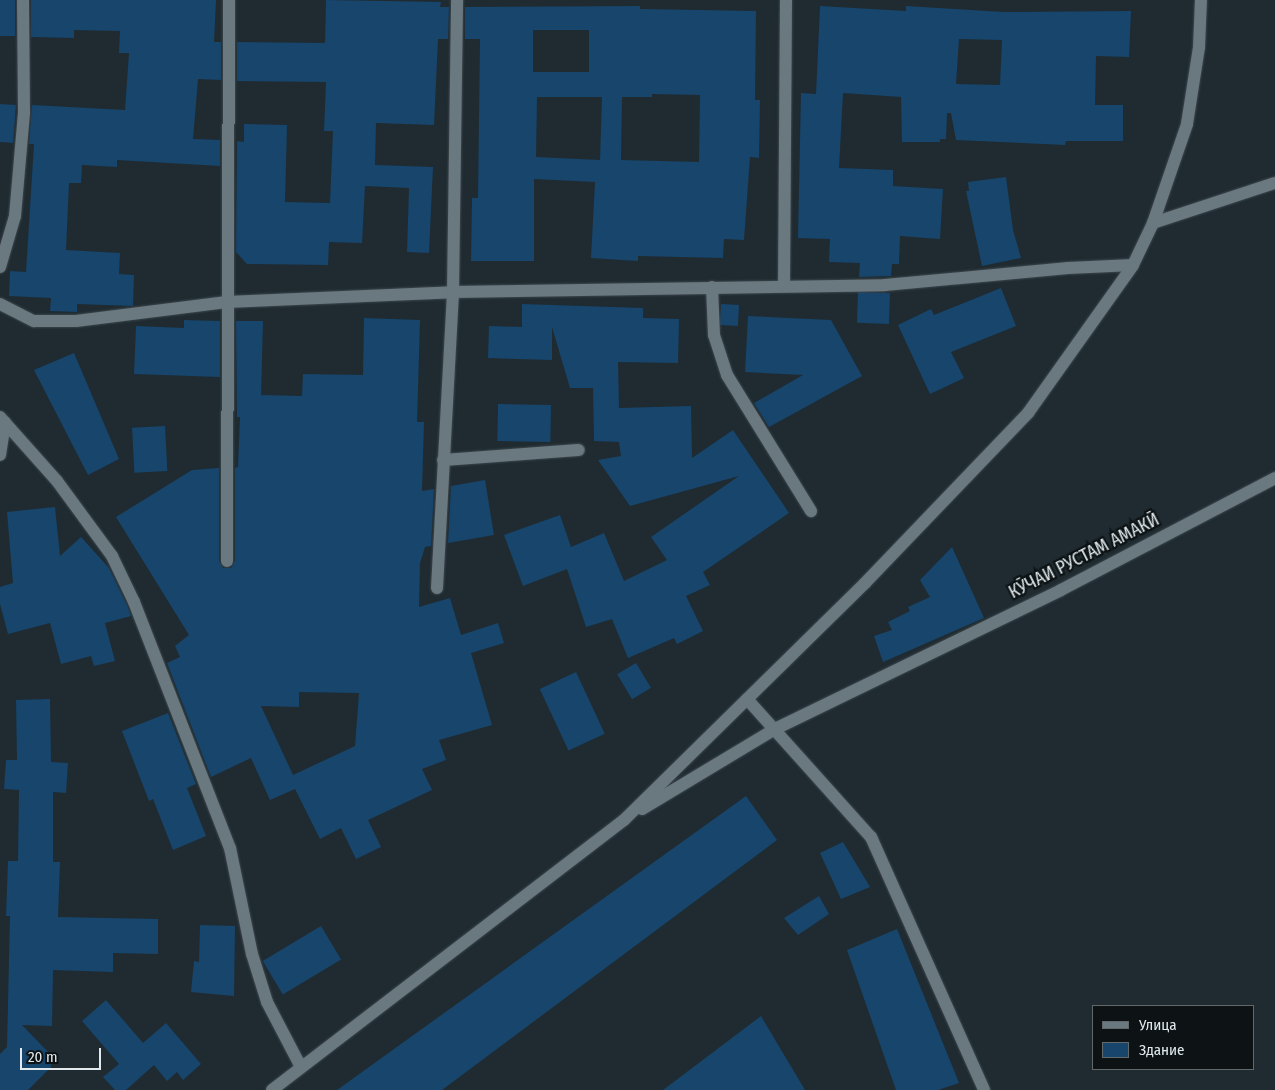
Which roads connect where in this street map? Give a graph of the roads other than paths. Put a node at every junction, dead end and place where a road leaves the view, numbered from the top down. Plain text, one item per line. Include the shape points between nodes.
1 (23, 0) edge
2 (229, 0) edge
3 (457, 0) edge
4 (786, 0) edge
5 (1201, 0) edge
6 (1275, 183) edge
7 (1153, 224) junction
8 (1134, 265) junction
9 (0, 268) edge
10 (784, 286) junction
11 (712, 287) junction
12 (453, 292) junction
13 (227, 302) junction
14 (0, 304) edge
15 (2, 420) edge
16 (579, 450) dead end
17 (0, 455) edge
18 (443, 460) junction
19 (1275, 478) edge
20 (811, 511) dead end
21 (227, 561) dead end
22 (437, 588) dead end
23 (748, 699) junction
24 (775, 729) junction
25 (624, 820) junction
26 (301, 1067) junction
27 (272, 1090) edge
28 (984, 1090) edge

1 - 9 street via 24,113 14,216
2 - 13 street
3 - 12 street
4 - 10 street
5 - 7 street via 1200,47 1187,124
6 - 7 street
7 - 8 street
8 - 10 street via 1068,268 885,286
8 - 23 street via 1028,413 915,533
10 - 11 street
11 - 12 street
11 - 20 street via 712,321 727,375
12 - 13 street
12 - 18 street
13 - 14 street via 76,321 34,321
13 - 21 street
15 - 17 street
15 - 26 street via 57,481 112,556 134,602 230,848 252,954 267,1002
16 - 18 street
18 - 22 street
19 - 24 street, КӮЧАИ РУСТАМ АМАКӢ via 1061,590 907,662
23 - 24 street
23 - 25 street
24 - 25 street, КӮЧАИ РУСТАМ АМАКӢ
24 - 28 street via 871,837
25 - 26 street
26 - 27 street

